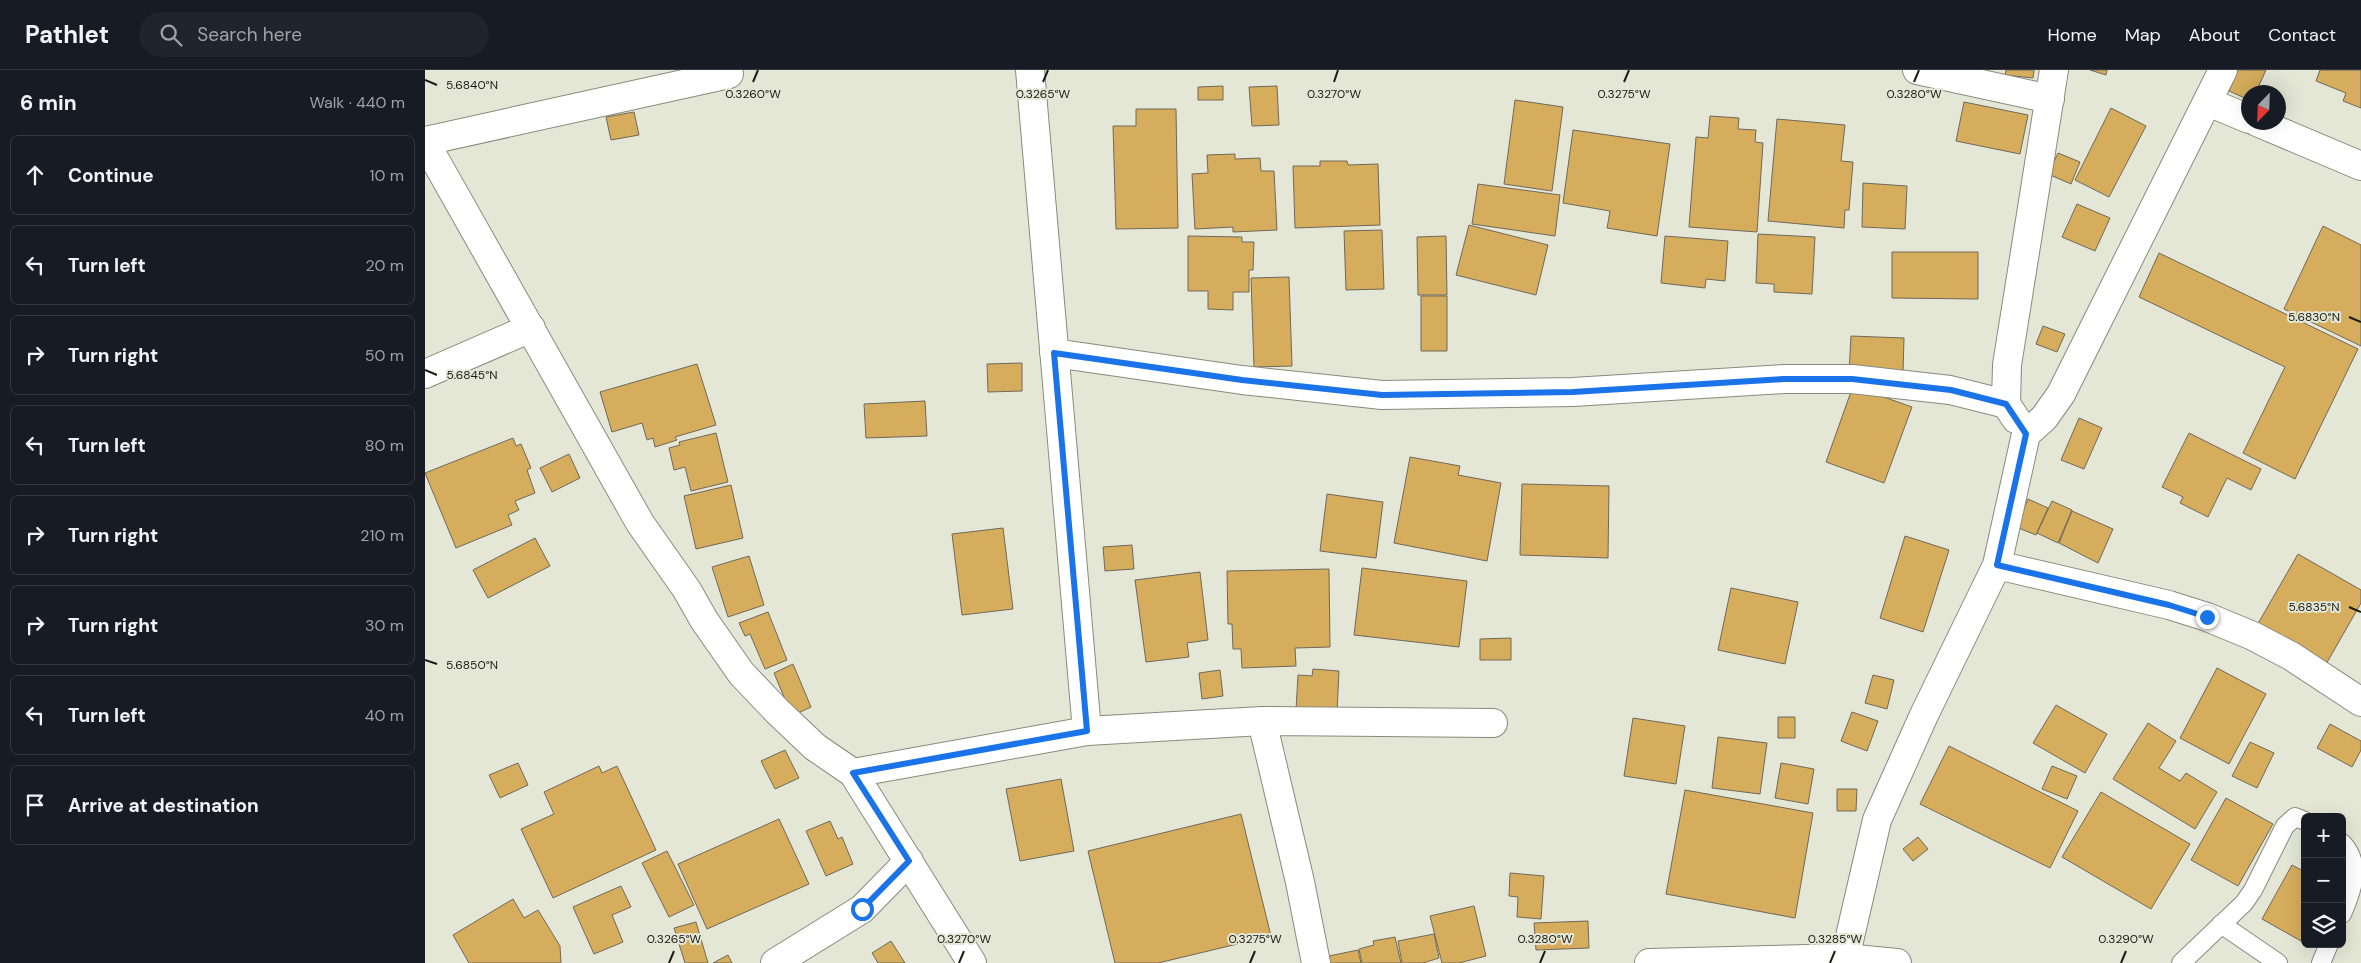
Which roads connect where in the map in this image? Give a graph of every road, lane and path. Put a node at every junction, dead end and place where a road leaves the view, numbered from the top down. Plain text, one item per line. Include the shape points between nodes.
1 (727, 70) edge
2 (1030, 70) edge
3 (1917, 70) edge
4 (2054, 70) edge
5 (2223, 70) edge
6 (2050, 98) junction
7 (2208, 102) junction
8 (2241, 116) edge
9 (2276, 130) edge
10 (425, 142) edge
11 (2361, 166) edge
12 (531, 328) junction
13 (1054, 353) junction
14 (425, 374) edge
15 (2006, 404) junction
16 (2026, 434) junction
17 (1997, 565) junction
18 (2361, 702) edge
19 (1262, 721) junction
20 (1493, 723) dead end
21 (1087, 731) junction
22 (853, 773) junction
23 (2301, 820) edge
24 (2346, 846) edge
25 (909, 861) junction
26 (2346, 905) edge
27 (2221, 924) junction
28 (2327, 948) edge
29 (1845, 958) junction
30 (775, 963) edge
31 (971, 963) edge
32 (1316, 963) edge
33 (1649, 963) edge
34 (1897, 963) edge
35 (2181, 963) edge
36 (2278, 963) edge
37 (2321, 963) edge

1 - 10 street via 729,74
2 - 13 street
3 - 6 street
4 - 6 street
5 - 7 street
6 - 15 street via 2007,365
7 - 8 street
7 - 16 street via 2061,394 2044,418
9 - 11 street
10 - 12 street
12 - 14 street
12 - 22 street via 640,523 736,666 815,747
13 - 15 street via 1242,380 1382,395 1573,392 1784,379 1852,379 1951,390
13 - 21 street
15 - 16 street
16 - 17 street
17 - 18 street via 2169,605 2207,617 2291,656
17 - 29 street via 1877,820
19 - 20 street
19 - 21 street
19 - 32 street via 1301,882
21 - 22 street
22 - 25 street
23 - 27 lane via 2295,818 2285,826 2253,890
24 - 26 lane via 2354,851 2359,867
25 - 30 street via 862,909
25 - 31 street
27 - 35 lane
27 - 36 lane
28 - 37 lane
29 - 33 street
29 - 34 street

